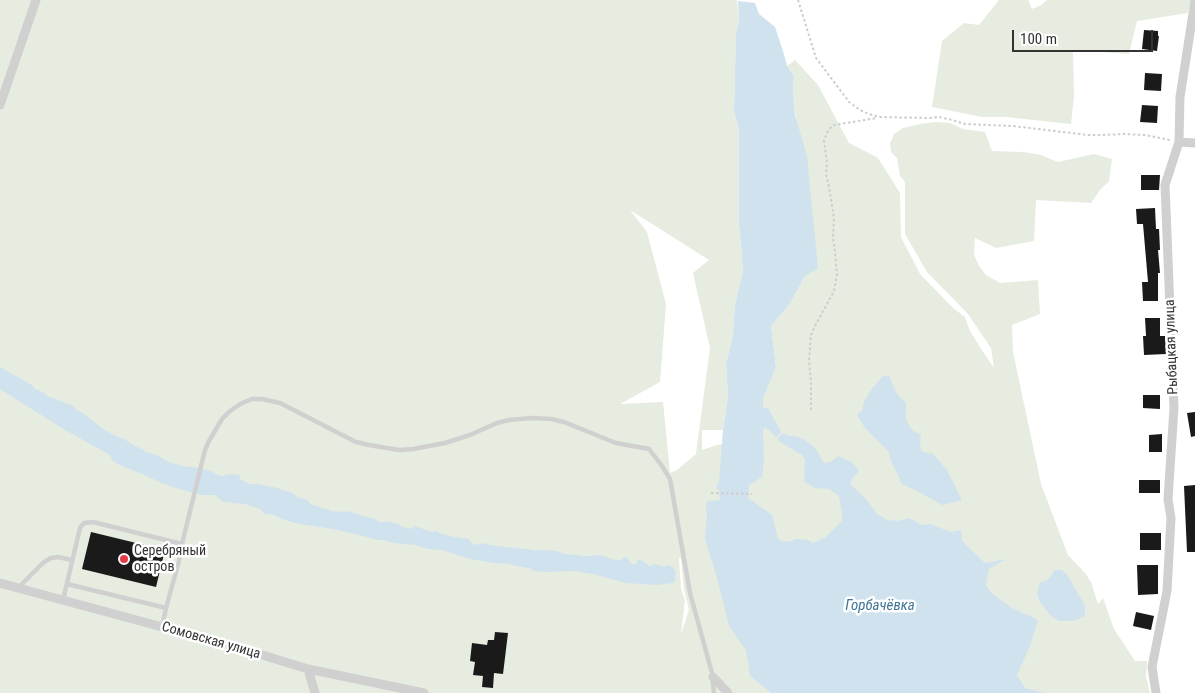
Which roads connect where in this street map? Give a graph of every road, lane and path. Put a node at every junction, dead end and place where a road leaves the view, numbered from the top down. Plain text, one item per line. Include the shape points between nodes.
1 (36, 0) edge
2 (798, 0) edge
3 (1195, 2) edge
4 (0, 105) edge
5 (879, 117) junction
6 (1179, 142) junction
7 (1195, 143) edge
8 (811, 410) dead end
9 (711, 493) dead end
10 (752, 494) dead end
11 (182, 544) junction
12 (72, 560) junction
13 (0, 583) edge
14 (67, 584) junction
15 (18, 588) junction
16 (63, 600) junction
17 (166, 608) junction
18 (162, 627) junction
19 (308, 669) junction
20 (713, 677) junction
21 (315, 693) edge
22 (424, 693) edge
23 (714, 693) edge
24 (728, 693) edge
25 (1156, 693) edge

1 - 4 street
2 - 5 path via 816,58 827,74 849,102
3 - 6 street, Рыбацкая улица via 1180,97
5 - 6 path via 939,117 965,124 1094,135 1145,135
5 - 8 path via 834,125 824,140 837,275 834,291 812,335
6 - 7 street
6 - 25 street, Рыбацкая улица via 1165,185 1174,408 1168,499 1171,518 1167,591 1152,667
9 - 10 path
11 - 12 lane via 93,522 84,523
11 - 17 lane
11 - 20 lane via 209,441 222,419 242,402 262,399 280,403 356,442 399,450 445,443 509,420 530,418 564,422 616,443 649,449 670,479 690,593
12 - 14 lane
12 - 15 lane via 58,556 51,558
13 - 15 street, Сомовская улица
14 - 16 lane
14 - 17 lane
15 - 16 street, Сомовская улица
16 - 18 street, Сомовская улица
17 - 18 lane
18 - 19 street, Сомовская улица
19 - 21 street
19 - 22 street, Сомовская улица
20 - 23 lane
20 - 24 street

